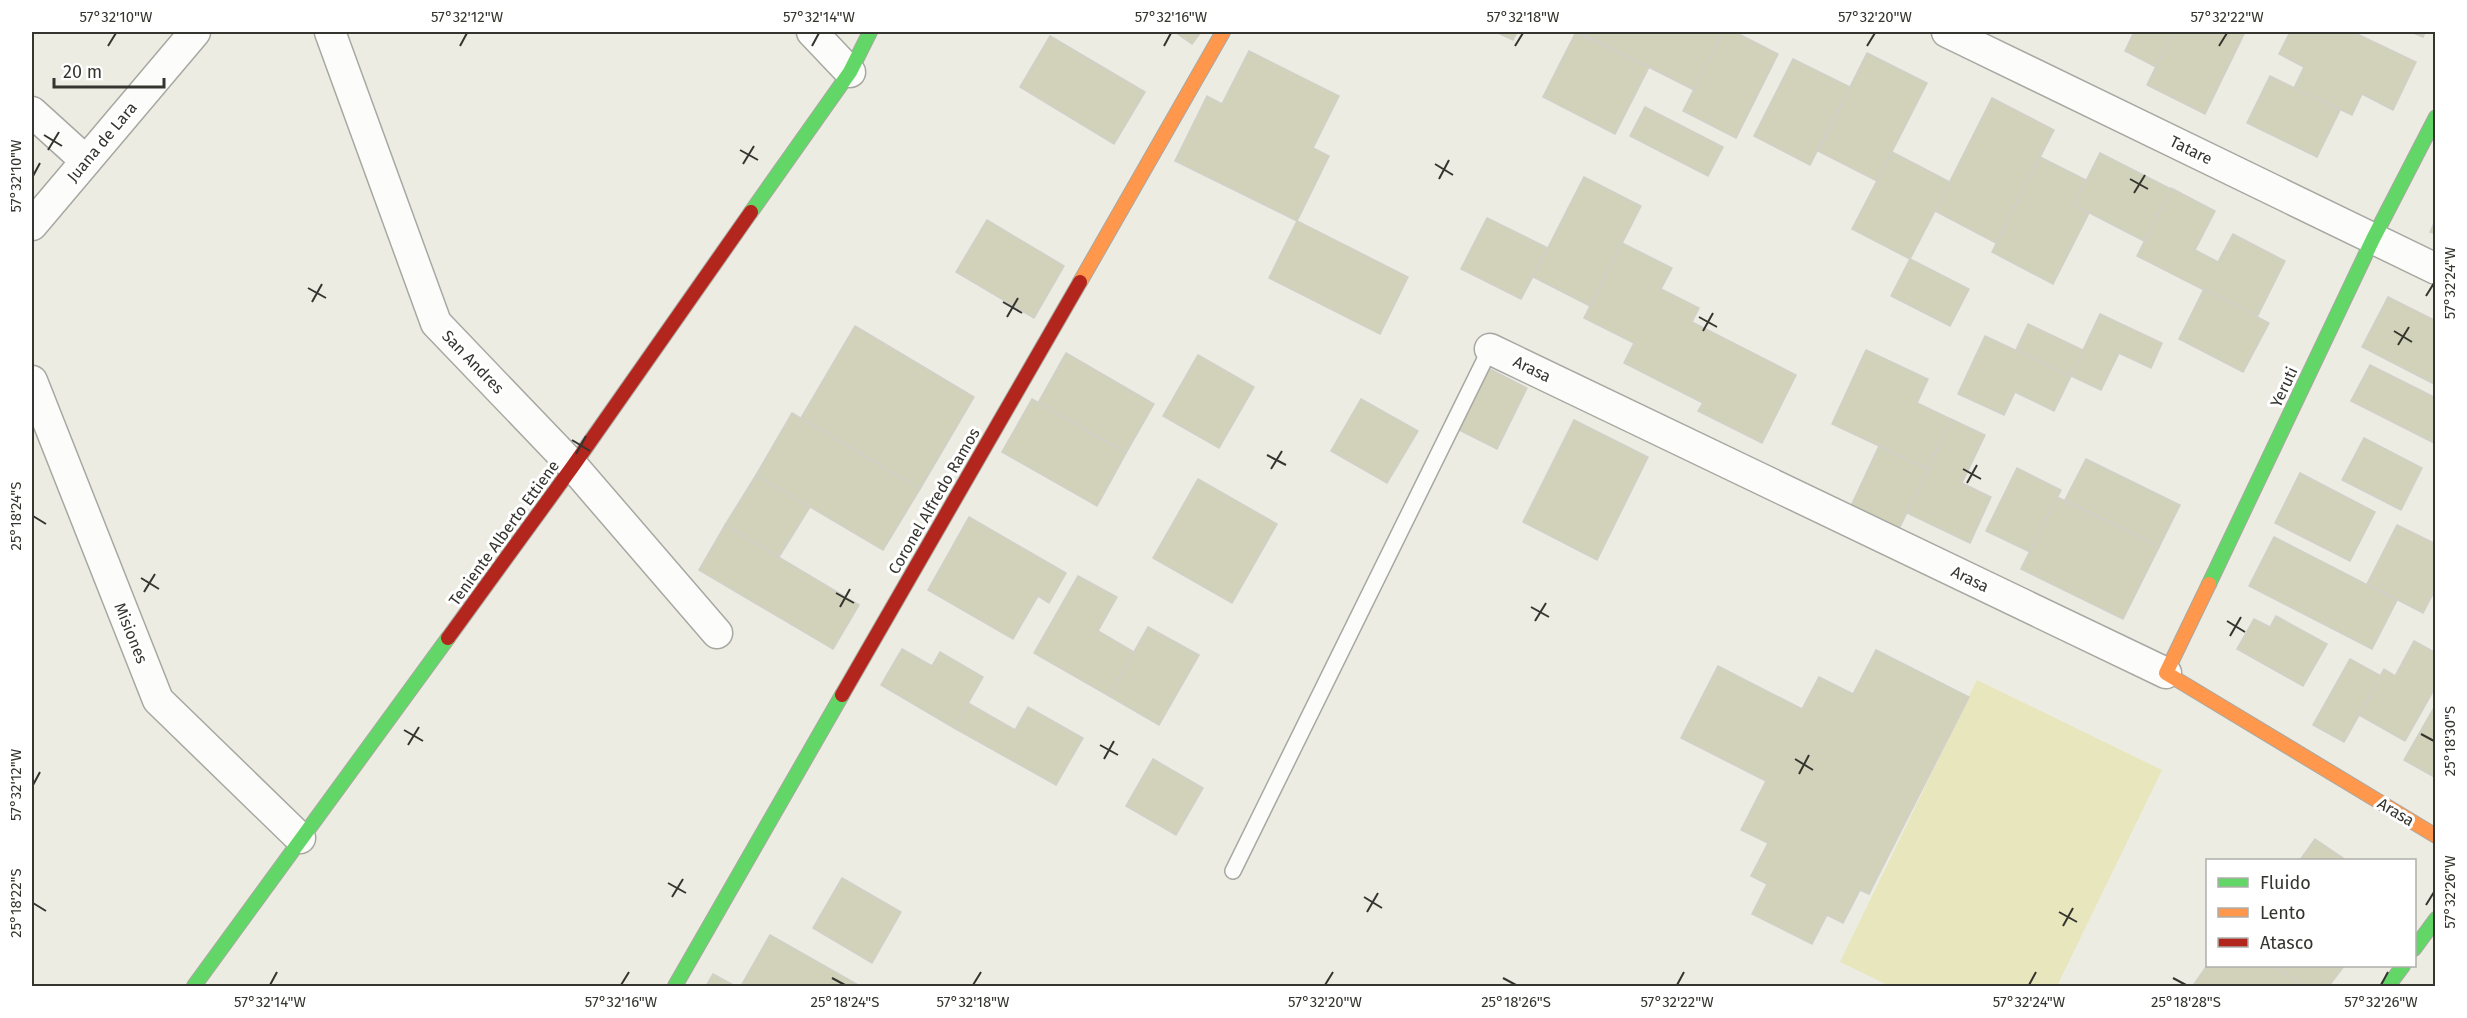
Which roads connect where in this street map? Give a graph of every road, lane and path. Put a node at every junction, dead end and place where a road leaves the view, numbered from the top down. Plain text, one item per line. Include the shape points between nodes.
1 (195, 32) edge
2 (330, 32) edge
3 (812, 32) edge
4 (870, 32) edge
5 (1222, 32) edge
6 (1947, 32) edge
7 (850, 72) junction
8 (32, 112) edge
9 (2436, 117) edge
10 (86, 160) junction
11 (32, 225) edge
12 (2373, 239) junction
13 (2436, 269) edge
14 (1490, 349) joint
15 (32, 381) edge
16 (573, 466) junction
17 (717, 633) dead end
18 (2166, 673) junction
19 (2436, 836) edge
20 (300, 838) junction
21 (1233, 871) dead end
22 (2436, 919) edge
23 (2416, 948) edge
24 (2402, 967) edge
25 (194, 987) edge
26 (675, 987) edge
27 (2388, 987) edge

1 - 10 street, Juana de Lara
2 - 16 street, San Andres via 436,324
3 - 7 street
4 - 7 street, Teniente Alberto Ettiene
5 - 26 street, Coronel Alfredo Ramos
6 - 12 street, Tatare
7 - 16 street, Teniente Alberto Ettiene
8 - 10 street
9 - 12 street, Yeruti
10 - 11 street, Juana de Lara
12 - 13 street, Tatare
12 - 18 street, Yeruti
14 - 18 street, Arasa
14 - 21 lane
15 - 20 street, Misiones via 158,700
16 - 17 street, San Andres
16 - 20 street, Teniente Alberto Ettiene
18 - 19 street, Arasa
20 - 25 street, Teniente Alberto Ettiene
22 - 23 street
24 - 27 street

